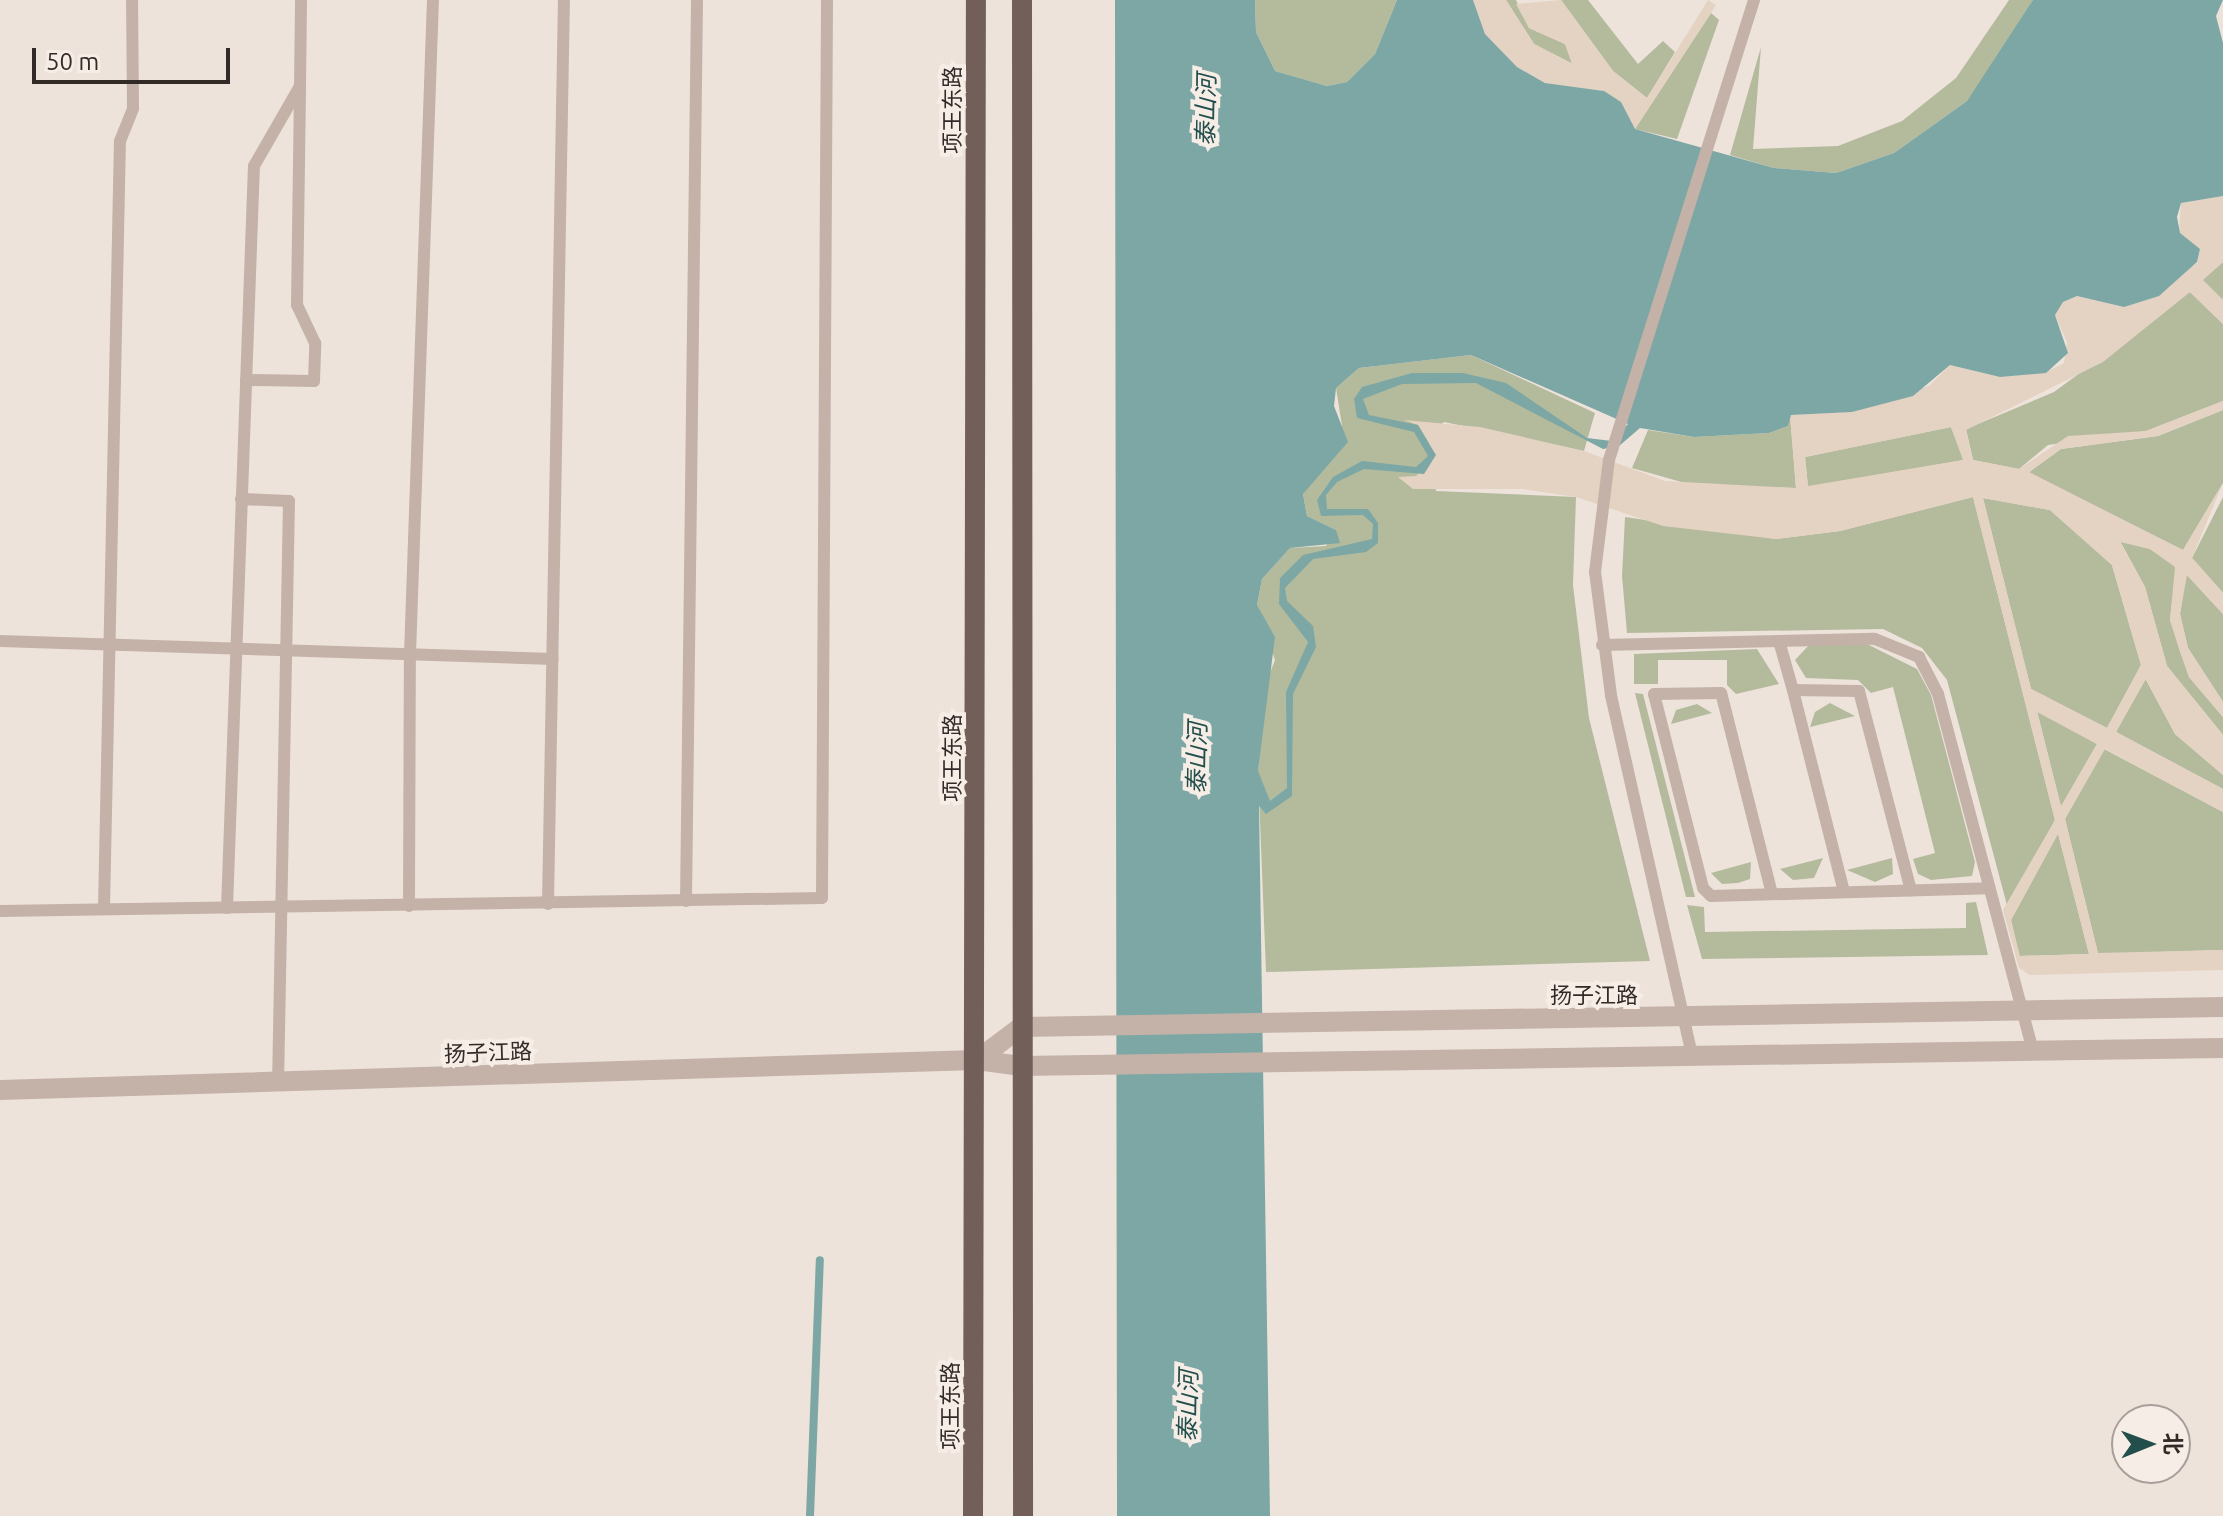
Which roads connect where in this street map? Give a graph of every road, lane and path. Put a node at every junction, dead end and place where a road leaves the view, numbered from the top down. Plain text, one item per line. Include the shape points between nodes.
1 (132, 0) edge
2 (301, 0) edge
3 (433, 0) edge
4 (564, 0) edge
5 (697, 0) edge
6 (827, 0) edge
7 (976, 0) edge
8 (1022, 0) edge
9 (1754, 0) edge
10 (300, 86) junction
11 (246, 380) junction
12 (241, 499) junction
13 (0, 641) edge
14 (1779, 641) junction
15 (110, 645) junction
16 (1602, 645) junction
17 (235, 649) junction
18 (286, 651) junction
19 (410, 654) junction
20 (553, 659) junction
21 (1793, 690) junction
22 (1989, 888) junction
23 (1911, 890) junction
24 (1844, 892) junction
25 (1772, 894) junction
26 (686, 901) junction
27 (548, 904) junction
28 (409, 906) junction
29 (278, 907) junction
30 (227, 908) junction
31 (104, 909) junction
32 (0, 911) edge
33 (2223, 1007) edge
34 (2023, 1013) junction
35 (1684, 1018) junction
36 (1021, 1027) junction
37 (2223, 1048) edge
38 (2033, 1050) junction
39 (1692, 1055) junction
40 (977, 1060) junction
41 (1021, 1066) junction
42 (278, 1083) junction
43 (0, 1090) edge
44 (973, 1516) edge
45 (1023, 1516) edge

1 - 15 lane via 133,108 120,141
2 - 10 lane
3 - 19 lane
4 - 20 lane
5 - 26 lane
6 - 26 lane via 822,898
7 - 40 main road, 项王东路
8 - 36 main road
9 - 16 lane via 1609,460 1595,572
10 - 11 lane via 254,166
10 - 11 lane via 297,305 315,343 314,381
11 - 12 lane
12 - 17 lane
12 - 18 lane via 289,501
13 - 15 lane
14 - 16 lane
14 - 21 lane
14 - 22 lane via 1875,639 1919,657 1938,694
15 - 17 lane
15 - 31 lane
16 - 35 lane
17 - 18 lane
17 - 30 lane
18 - 19 lane
18 - 29 lane
19 - 20 lane
19 - 28 lane
20 - 27 lane
21 - 23 lane via 1859,691
21 - 24 lane
22 - 23 lane
22 - 34 lane
23 - 24 lane
24 - 25 lane
25 - 25 lane via 1711,896 1703,888 1654,694 1721,693
26 - 27 lane
27 - 28 lane
28 - 29 lane
29 - 30 lane
29 - 42 lane
30 - 31 lane
31 - 32 lane
33 - 34 street, 扬子江路
34 - 35 street, 扬子江路
34 - 38 lane
35 - 36 street, 扬子江路
35 - 39 lane
36 - 40 street
36 - 41 main road
37 - 38 street, 扬子江路
38 - 39 street, 扬子江路
39 - 41 street, 扬子江路
40 - 41 street, 扬子江路
40 - 42 street, 扬子江路
40 - 44 main road, 项王东路
41 - 45 main road
42 - 43 street, 扬子江路

